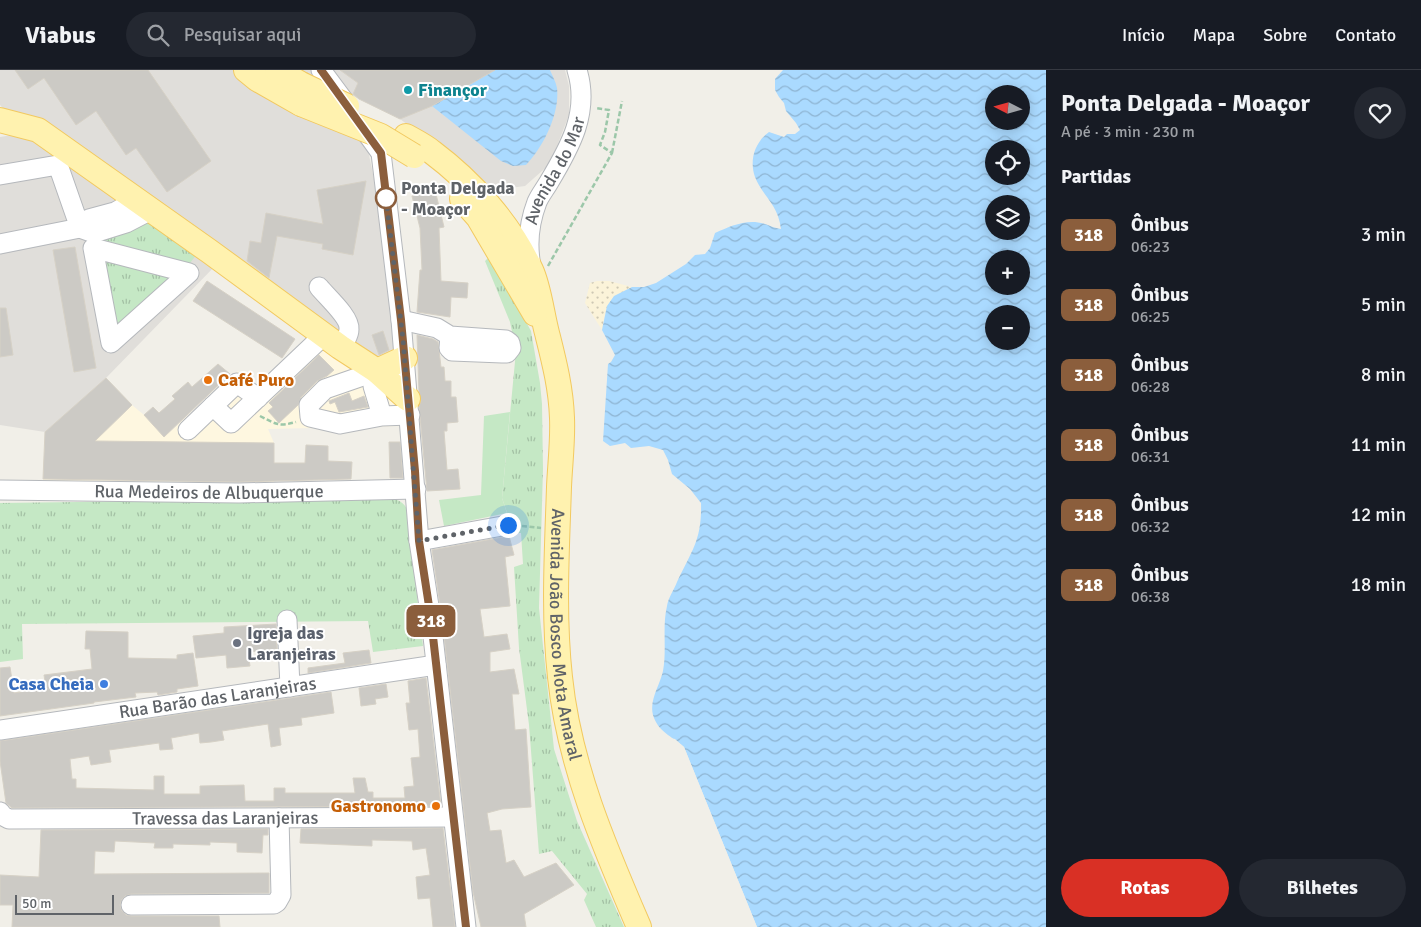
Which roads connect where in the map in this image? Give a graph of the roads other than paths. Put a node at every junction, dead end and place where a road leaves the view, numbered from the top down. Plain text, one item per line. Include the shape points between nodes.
1 (246, 70) edge
2 (277, 70) edge
3 (321, 70) edge
4 (577, 70) edge
5 (301, 94) junction
6 (0, 120) edge
7 (410, 146) junction
8 (63, 159) junction
9 (0, 175) edge
10 (143, 204) junction
11 (80, 228) junction
12 (0, 244) edge
13 (93, 248) junction
14 (209, 250) junction
15 (539, 271) junction
16 (189, 273) junction
17 (318, 287) dead end
18 (401, 320) junction
19 (546, 333) junction
20 (450, 336) dead end
21 (332, 341) junction
22 (404, 358) junction
23 (377, 371) junction
24 (258, 398) junction
25 (213, 406) junction
26 (409, 407) junction
27 (382, 416) junction
28 (188, 430) dead end
29 (416, 489) junction
30 (0, 490) edge
31 (508, 525) road end
32 (419, 541) junction
33 (287, 620) dead end
34 (436, 665) junction
35 (290, 687) junction
36 (0, 730) edge
37 (0, 812) edge
38 (453, 817) junction
39 (279, 818) junction
40 (131, 906) dead end
41 (466, 927) edge
42 (639, 927) edge

1 - 5 main road, Avenida João Bosco Mota Amaral via 257,79
2 - 5 main road, Avenida João Bosco Mota Amaral
3 - 18 street via 381,153
4 - 15 street, Avenida do Mar via 582,101 577,127 538,202 529,230 528,253
5 - 7 main road, Avenida João Bosco Mota Amaral, bridge
6 - 8 main road via 38,130
7 - 15 main road, Avenida João Bosco Mota Amaral via 431,151 458,174 489,206
7 - 19 main road, Avenida João Bosco Mota Amaral via 478,217
8 - 9 street
8 - 10 main road
8 - 11 street
10 - 11 street via 126,223 94,233
10 - 14 main road
11 - 12 street
11 - 13 street
13 - 16 street
13 - 16 street via 111,343
14 - 16 street
14 - 21 main road
15 - 19 main road, Avenida João Bosco Mota Amaral
17 - 21 street via 348,320 347,337
18 - 20 street via 437,328
18 - 22 street
19 - 42 main road, Avenida João Bosco Mota Amaral via 558,374 562,418 557,636 565,717 591,811
21 - 23 main road
21 - 24 street
22 - 23 main road
22 - 26 street
23 - 26 main road
23 - 27 street via 373,386
23 - 27 street via 325,389 309,405 310,417 340,424
24 - 25 street via 237,383
24 - 25 street via 231,423
25 - 28 street
26 - 27 street
26 - 29 street
29 - 30 street, Rua Medeiros de Albuquerque via 239,493
29 - 32 street
31 - 32 street
32 - 34 street
33 - 35 street
34 - 35 street, Rua Barão das Laranjeiras
34 - 38 street
35 - 36 street, Rua Barão das Laranjeiras
37 - 39 street, Travessa das Laranjeiras via 9,819
38 - 39 street, Travessa das Laranjeiras
38 - 41 street
39 - 40 street via 281,895 274,904

